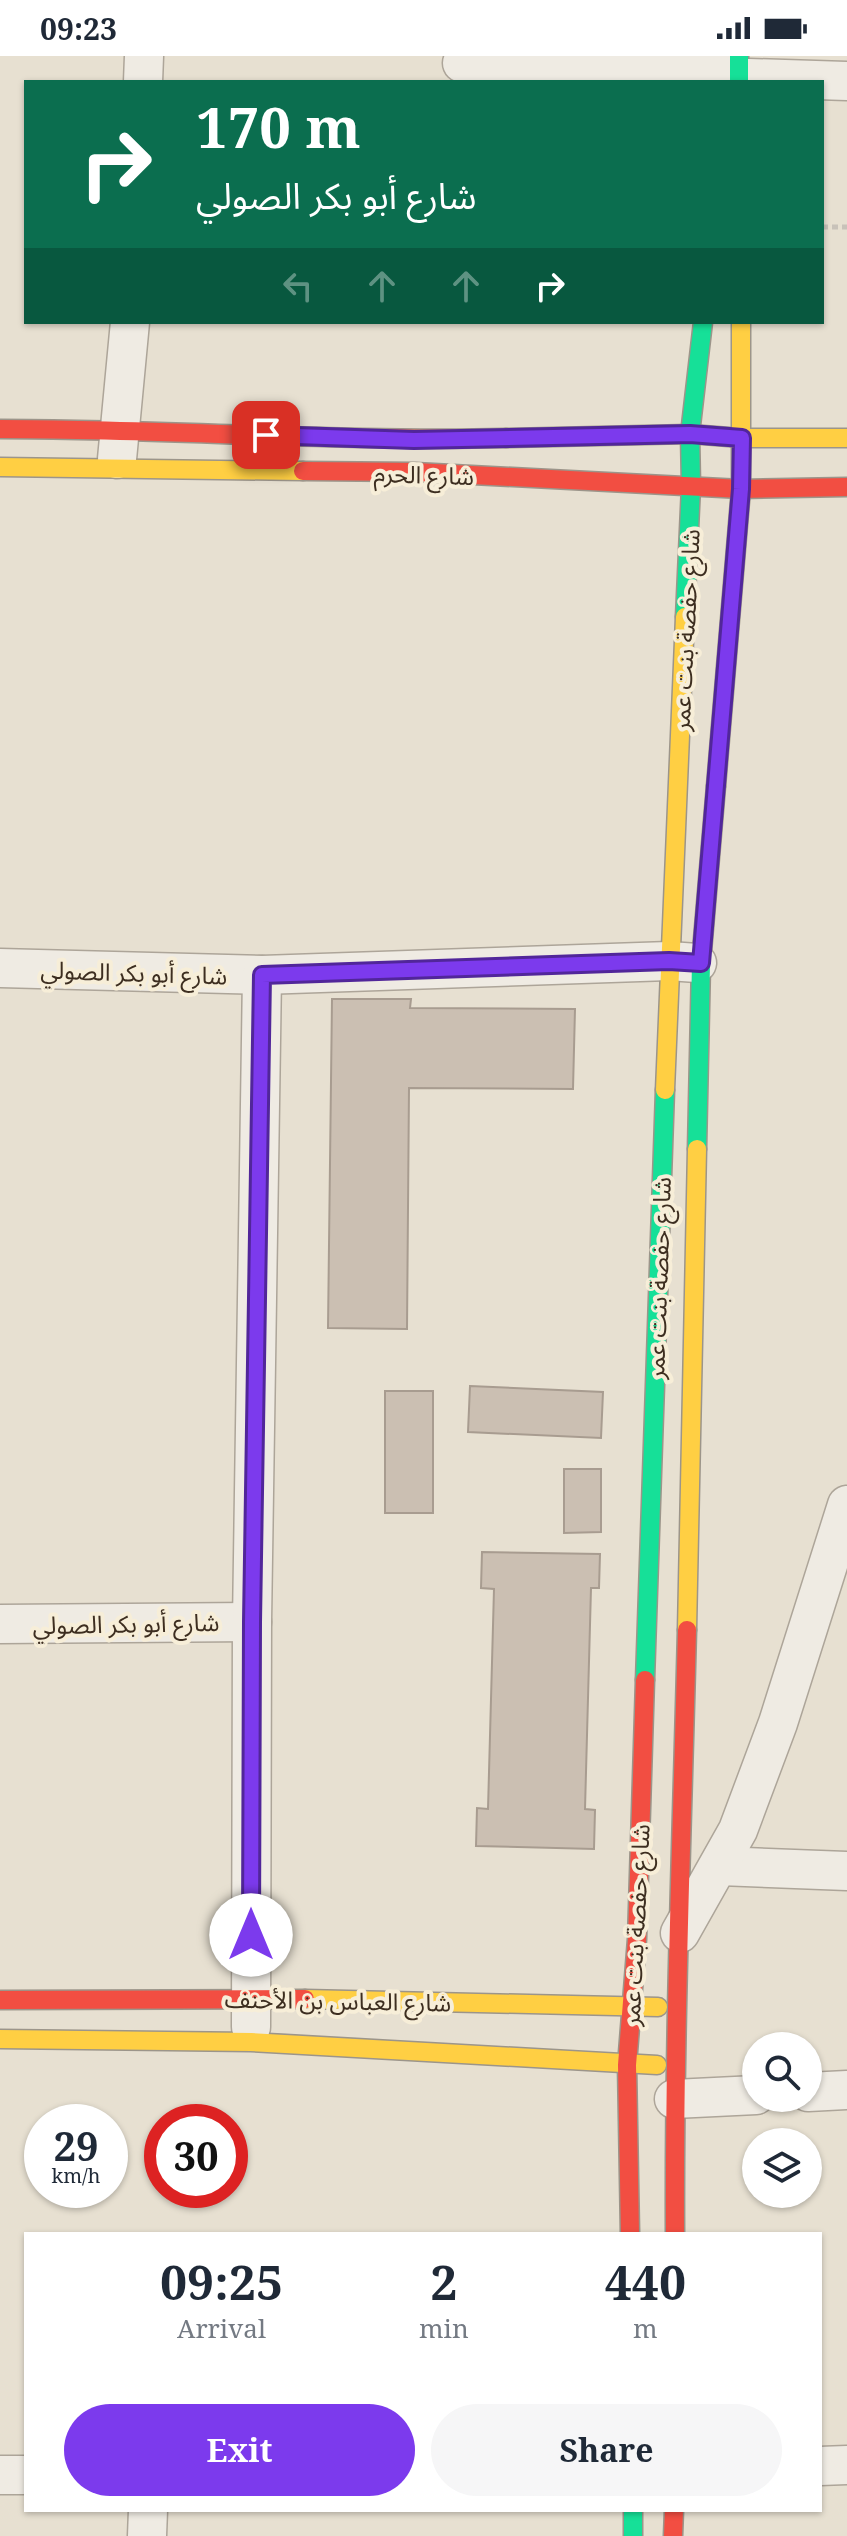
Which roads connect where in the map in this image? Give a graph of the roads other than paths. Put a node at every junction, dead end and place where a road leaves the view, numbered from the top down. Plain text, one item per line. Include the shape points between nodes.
1 (144, 56) edge
2 (462, 63) dead end
3 (727, 70) edge
4 (143, 80) edge
5 (847, 81) edge
6 (130, 324) edge
7 (703, 324) edge
8 (741, 324) edge
9 (0, 429) edge
10 (118, 429) junction
11 (690, 434) junction
12 (742, 438) junction
13 (847, 438) edge
14 (414, 440) junction
15 (0, 467) edge
16 (117, 467) junction
17 (415, 472) junction
18 (691, 486) junction
19 (847, 487) edge
20 (741, 489) junction
21 (685, 962) junction
22 (0, 968) edge
23 (262, 975) junction
24 (847, 1505) edge
25 (252, 1622) junction
26 (0, 1624) edge
27 (720, 1866) junction
28 (847, 1871) edge
29 (680, 1933) junction
30 (250, 1998) junction
31 (0, 2000) edge
32 (631, 2005) junction
33 (676, 2008) junction
34 (0, 2039) edge
35 (251, 2042) junction
36 (627, 2065) junction
37 (674, 2082) junction
38 (847, 2090) edge
39 (822, 2091) edge
40 (742, 2093) edge
41 (630, 2232) edge
42 (675, 2232) edge
43 (847, 2465) edge
44 (822, 2466) edge
45 (0, 2475) edge
46 (24, 2475) edge
47 (148, 2512) edge
48 (633, 2512) edge
49 (674, 2512) edge
50 (147, 2536) edge
51 (633, 2536) edge
52 (673, 2536) edge

1 - 4 street
2 - 3 street
3 - 5 street
6 - 10 street
7 - 11 street, شارع حفصة بنت عمر
8 - 12 street, شارع حفصة بنت عمر
9 - 10 street, شارع الحرم
10 - 14 street, شارع الحرم
10 - 16 street
11 - 12 street, شارع الحرم
11 - 14 street, شارع الحرم
11 - 18 street, شارع حفصة بنت عمر
12 - 13 street, شارع الحرم
12 - 20 street, شارع حفصة بنت عمر
14 - 17 street
15 - 16 street, شارع الحرم
16 - 17 street, شارع الحرم
17 - 18 street, شارع الحرم
18 - 20 street, شارع الحرم
18 - 21 street, شارع حفصة بنت عمر
19 - 20 street, شارع الحرم
20 - 21 street, شارع حفصة بنت عمر
21 - 23 street, شارع أبو بكر الصولي
21 - 29 street, شارع حفصة بنت عمر
21 - 32 street, شارع حفصة بنت عمر
22 - 23 street, شارع أبو بكر الصولي
23 - 25 street
24 - 27 street via 778,1723
25 - 26 street, شارع أبو بكر الصولي
25 - 30 street
27 - 28 street
27 - 29 street
29 - 33 street, شارع حفصة بنت عمر
30 - 31 street, شارع العباس بن الأحنف
30 - 32 street, شارع العباس بن الأحنف
30 - 35 street
32 - 33 street, شارع العباس بن الأحنف
32 - 36 street, شارع حفصة بنت عمر
33 - 37 street, شارع حفصة بنت عمر
34 - 35 street, شارع العباس بن الأحنف
35 - 36 street, شارع العباس بن الأحنف
36 - 37 street, شارع العباس بن الأحنف
36 - 41 street, شارع حفصة بنت عمر
37 - 40 street
37 - 42 street, شارع حفصة بنت عمر
38 - 39 street
43 - 44 street
45 - 46 street
47 - 50 street
48 - 51 street
49 - 52 street

